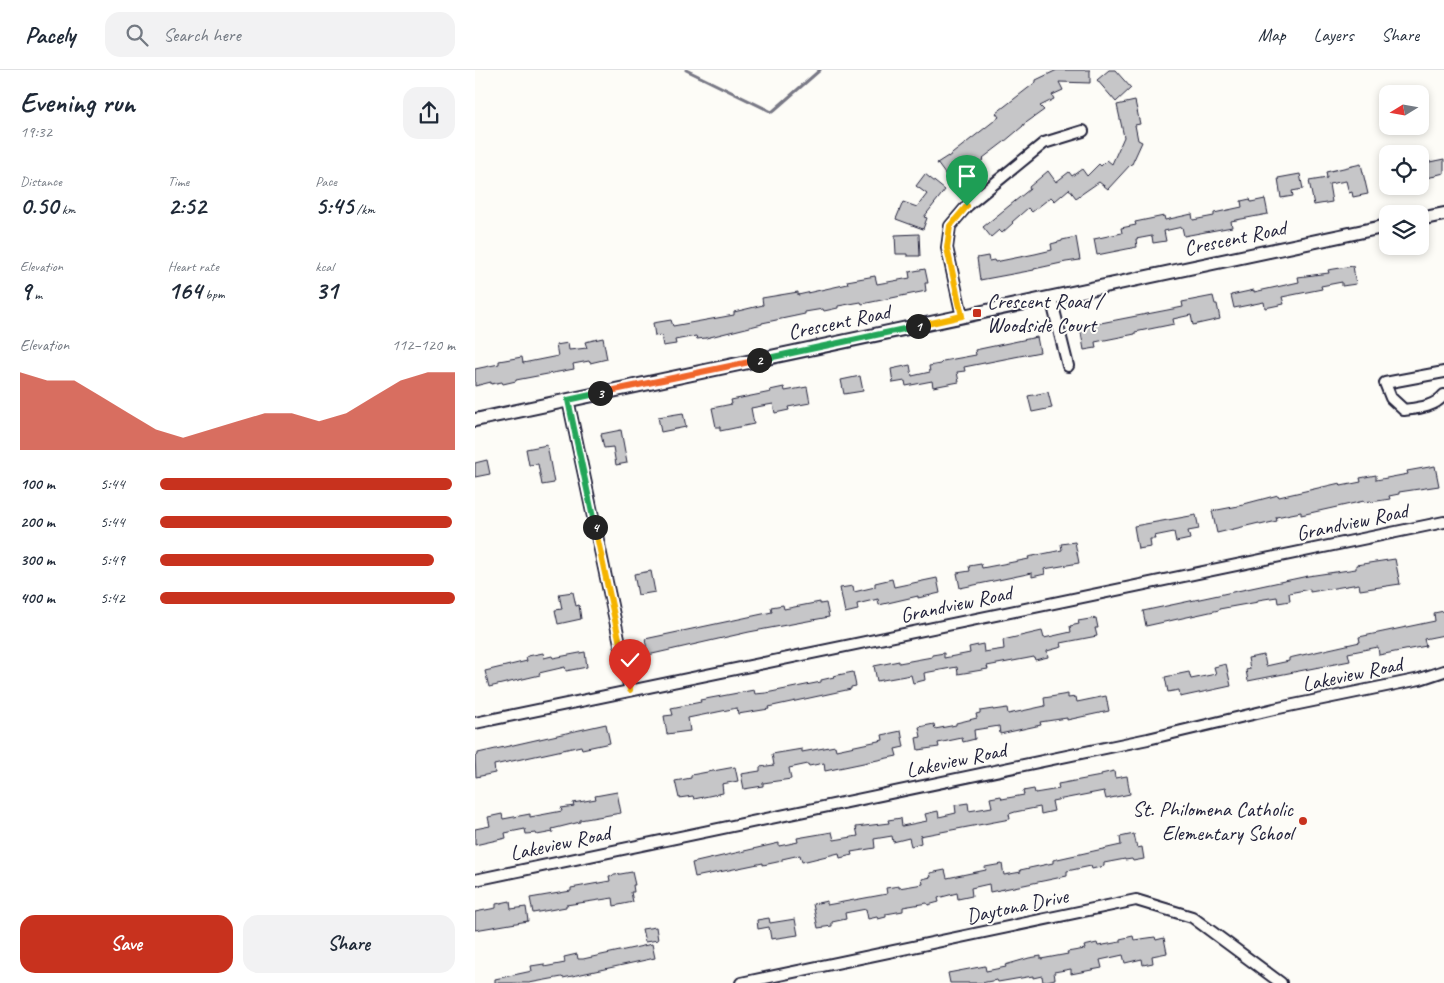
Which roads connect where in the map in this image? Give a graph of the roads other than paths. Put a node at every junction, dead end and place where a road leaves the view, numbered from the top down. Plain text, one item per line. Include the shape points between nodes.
1 (1083, 131) dead end
2 (1444, 214) edge
3 (1429, 217) edge
4 (1379, 228) edge
5 (1051, 298) junction
6 (962, 316) junction
7 (1067, 366) dead end
8 (1444, 372) edge
9 (1444, 395) edge
10 (568, 400) junction
11 (475, 420) edge
12 (1444, 522) edge
13 (1444, 671) edge
14 (630, 690) junction
15 (475, 723) edge
16 (475, 880) edge
17 (741, 983) edge
18 (1281, 983) edge

1 - 6 street via 1045,143 967,206 950,226 947,248
2 - 3 street
4 - 5 street, Crescent Road
5 - 6 street, Crescent Road
5 - 7 street
6 - 10 street, Crescent Road
8 - 9 street via 1385,383 1391,398 1404,410 1429,407
10 - 11 street, Crescent Road
10 - 14 street
12 - 14 street, Grandview Road
13 - 16 street, Lakeview Road via 1149,739
14 - 15 street, Grandview Road
17 - 18 street, Daytona Drive via 1136,900 1192,917

